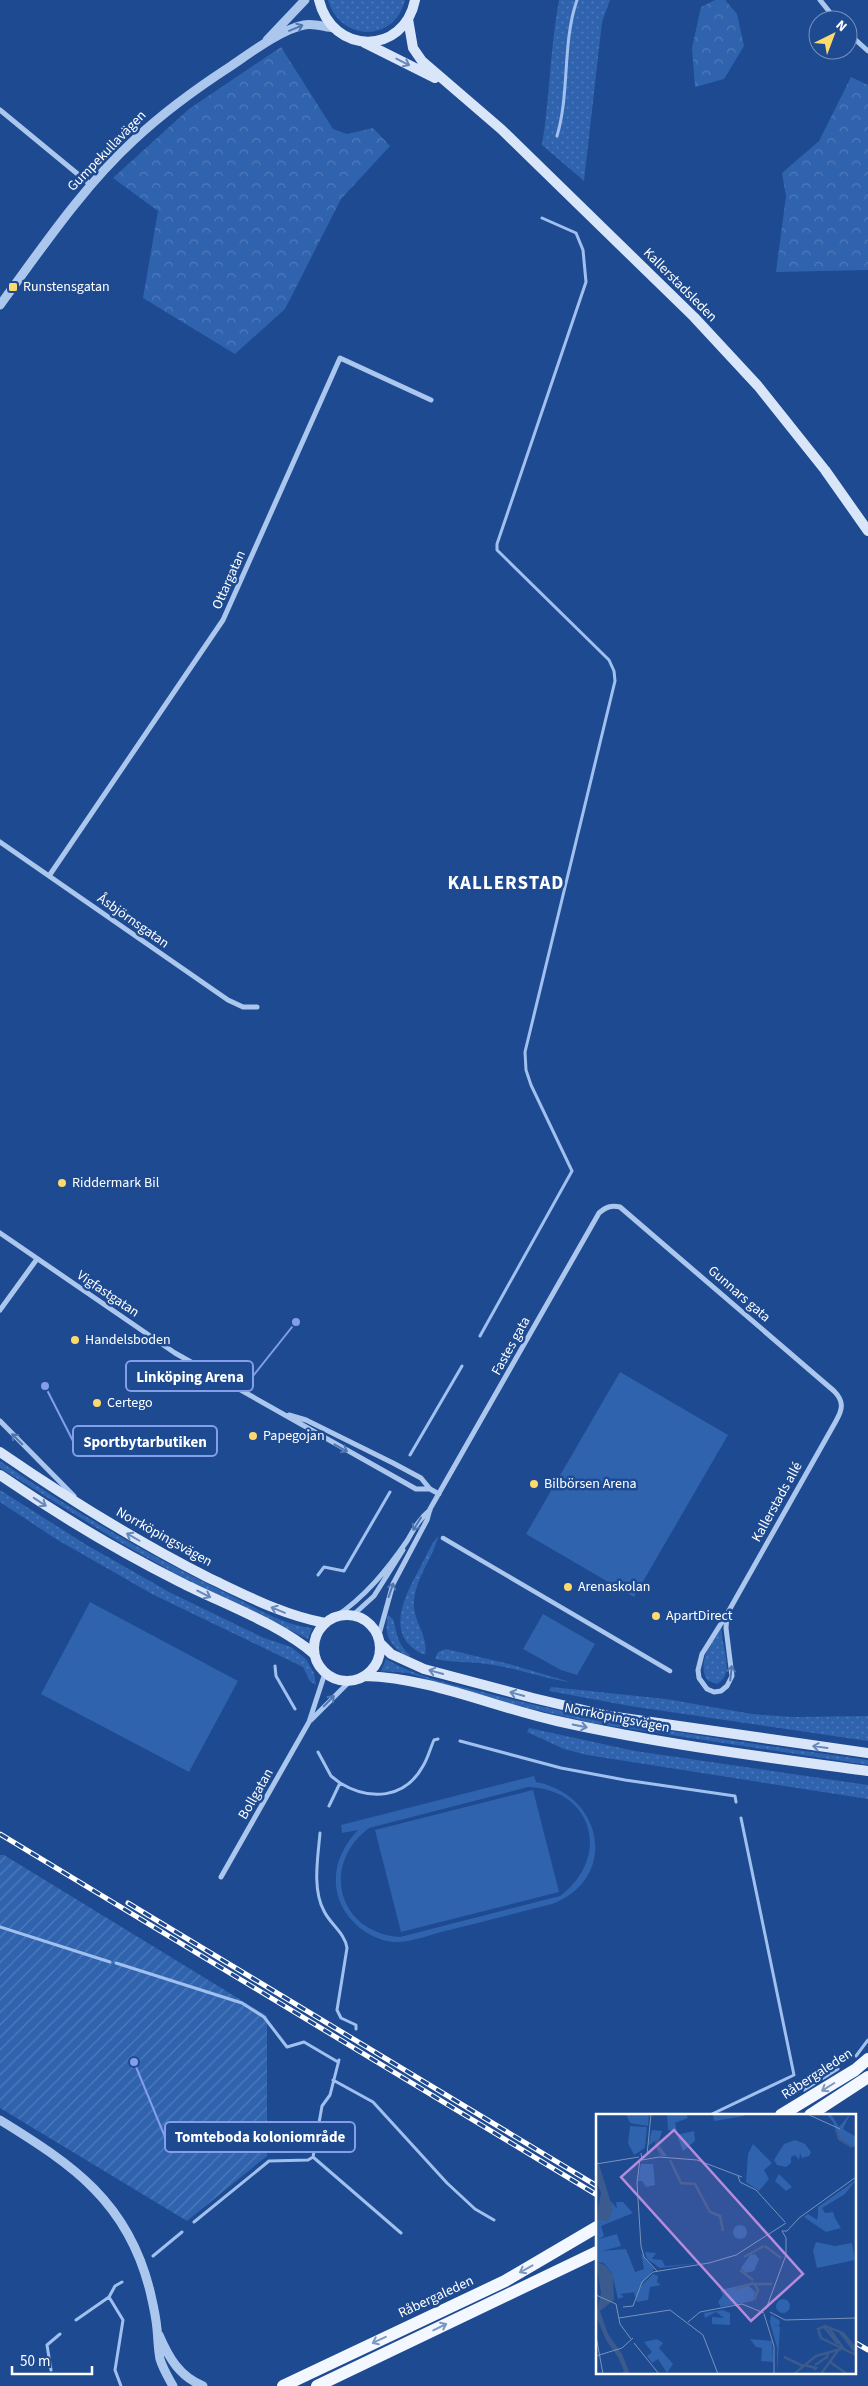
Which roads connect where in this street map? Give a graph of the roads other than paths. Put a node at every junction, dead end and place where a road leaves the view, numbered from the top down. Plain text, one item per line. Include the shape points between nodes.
1 (305, 0) edge
2 (319, 0) edge
3 (820, 0) edge
4 (416, 3) edge
5 (828, 10) edge
6 (408, 19) junction
7 (334, 28) junction
8 (361, 41) junction
9 (858, 42) edge
10 (262, 45) junction
11 (868, 51) edge
12 (445, 83) junction
13 (0, 110) edge
14 (91, 185) junction
15 (0, 305) edge
16 (431, 400) dead end
17 (868, 531) edge
18 (0, 842) edge
19 (49, 876) junction
20 (257, 1007) dead end
21 (620, 1207) joint
22 (0, 1233) edge
23 (37, 1258) junction
24 (0, 1310) edge
25 (841, 1400) joint
26 (284, 1413) junction
27 (0, 1422) edge
28 (0, 1452) edge
29 (0, 1474) edge
30 (430, 1489) junction
31 (439, 1494) junction
32 (430, 1509) junction
33 (88, 1511) junction
34 (443, 1538) dead end
35 (407, 1540) junction
36 (727, 1614) junction
37 (352, 1616) junction
38 (335, 1617) junction
39 (325, 1624) junction
40 (379, 1640) junction
41 (314, 1654) junction
42 (670, 1671) dead end
43 (325, 1673) junction
44 (365, 1676) junction
45 (350, 1681) junction
46 (310, 1722) junction
47 (868, 1753) edge
48 (868, 1772) edge
49 (221, 1877) dead end
50 (868, 2059) edge
51 (868, 2076) edge
52 (784, 2114) edge
53 (811, 2114) edge
54 (0, 2120) edge
55 (596, 2228) edge
56 (596, 2252) edge
57 (157, 2330) junction
58 (173, 2386) edge
59 (204, 2386) edge
60 (283, 2386) edge
61 (317, 2386) edge

1 - 10 street, Gumpekullavägen
2 - 7 main road
3 - 5 street
4 - 6 main road
6 - 8 main road via 400,30 388,37
6 - 12 main road, Kallerstadsleden via 413,48
7 - 8 main road, Kallerstadsleden
10 -> 7 street, Gumpekullavägen via 305,25
8 -> 12 main road, Kallerstadsleden
9 - 11 street
10 - 14 street, Gumpekullavägen via 162,115
12 - 17 main road, Kallerstadsleden via 501,129 694,317 758,386 825,470
13 - 14 street
14 - 15 street, Gumpekullavägen
16 - 19 street, Ottargatan via 340,358 223,620
18 - 19 street, Åsbjörnsgatan
19 - 20 street, Åsbjörnsgatan via 228,1000 243,1007
21 - 25 street, Gunnars gata
21 - 31 street, Fastes gata via 606,1207 599,1213
22 - 23 street, Vigfastgatan
23 - 24 street
23 - 26 street, Vigfastgatan via 175,1353
25 - 36 street, Kallerstads allé via 836,1421
26 - 30 street, Vigfastgatan via 306,1420 421,1478
26 -> 30 street, Vigfastgatan via 303,1427 416,1489
33 -> 27 street
28 - 33 main road, Norrköpingsvägen
29 -> 41 main road via 70,1521 224,1604 284,1632
30 - 31 street, Vigfastgatan
31 - 32 street, Fastes gata
32 -> 35 street, Fastes gata
40 -> 32 street, Fastes gata via 393,1584
39 -> 33 main road, Norrköpingsvägen via 280,1612 164,1555
34 - 42 street
35 - 37 street, Fastes gata via 384,1583
35 - 38 street, Fastes gata via 363,1596
36 -> 36 street, Kallerstads allé via 699,1662 699,1678 707,1689 714,1692 727,1686 732,1676
37 - 38 main road
37 - 40 main road via 368,1623
38 - 39 main road
39 - 41 main road via 314,1642
40 - 44 main road via 378,1661
47 -> 40 main road, Norrköpingsvägen via 609,1716 424,1669 391,1654
41 - 43 main road
43 - 45 main road via 337,1680
43 - 46 street, Bollgatan
44 - 45 main road
44 -> 48 main road, Norrköpingsvägen via 406,1679 522,1713 623,1736
46 -> 45 street, Bollgatan
46 - 49 street, Bollgatan
50 -> 52 main road, Råbergaleden
51 - 53 main road
54 - 57 street via 81,2174 121,2222 148,2281
55 -> 60 main road, Råbergaleden via 505,2281
61 -> 56 main road, Råbergaleden
57 - 58 street via 160,2359
57 - 59 street via 176,2367

